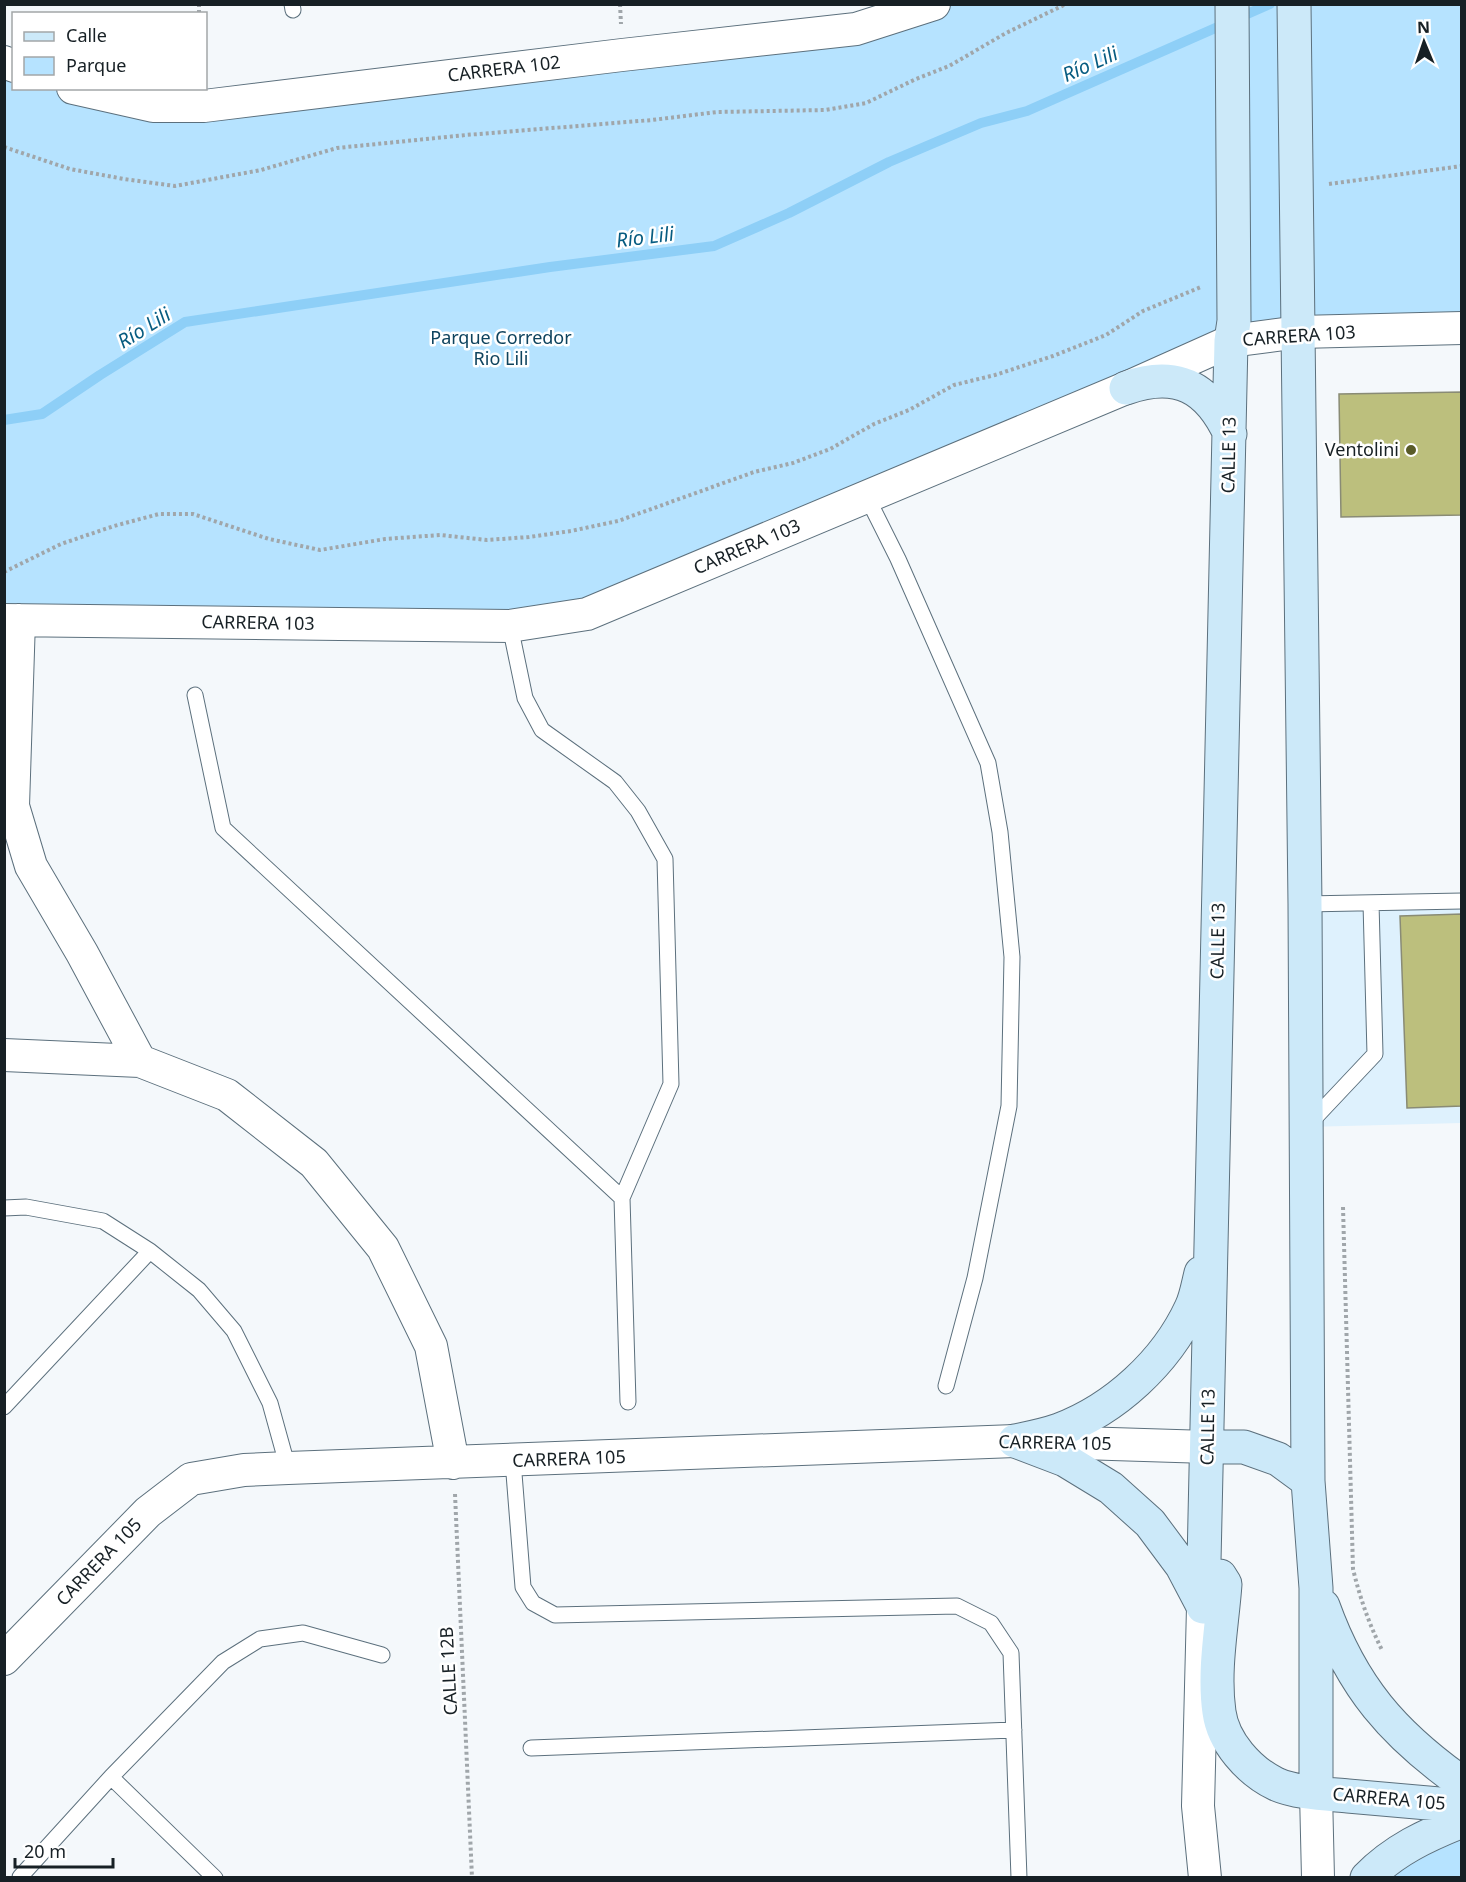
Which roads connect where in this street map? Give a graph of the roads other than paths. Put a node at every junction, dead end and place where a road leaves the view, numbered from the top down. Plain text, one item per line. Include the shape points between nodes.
1 (934, 4) edge
2 (1232, 4) edge
3 (1294, 4) edge
4 (82, 90) edge
5 (1461, 328) edge
6 (1299, 332) junction
7 (1231, 341) junction
8 (1126, 388) junction
9 (1230, 434) junction
10 (867, 497) junction
11 (12, 620) edge
12 (510, 626) junction
13 (195, 695) dead end
14 (1461, 901) edge
15 (1371, 903) junction
16 (1305, 904) junction
17 (4, 1055) edge
18 (140, 1061) junction
19 (1306, 1127) junction
20 (622, 1198) junction
21 (4, 1208) edge
22 (1211, 1240) junction
23 (150, 1251) junction
24 (946, 1386) dead end
25 (628, 1402) dead end
26 (4, 1407) edge
27 (1015, 1442) junction
28 (1208, 1447) junction
29 (513, 1461) junction
30 (453, 1463) junction
31 (288, 1468) junction
32 (1308, 1481) junction
33 (1205, 1544) junction
34 (1316, 1588) junction
35 (1203, 1607) junction
36 (382, 1655) dead end
37 (4, 1659) edge
38 (1014, 1730) junction
39 (531, 1748) dead end
40 (111, 1777) junction
41 (1461, 1783) edge
42 (1316, 1792) junction
43 (1461, 1806) edge
44 (1461, 1821) edge
45 (20, 1877) edge
46 (215, 1878) edge
47 (1019, 1878) edge
48 (1205, 1878) edge
49 (1318, 1878) edge
50 (1367, 1878) edge

1 - 4 street, CARRERA 102 via 856,29 204,106 153,106
2 - 7 main road, CALLE 13
3 - 6 main road
5 - 6 street, CARRERA 103
6 - 7 street, CARRERA 103
6 - 16 main road
7 - 8 street, CARRERA 103
7 - 9 main road, CALLE 13
8 - 9 main road via 1161,380 1195,390 1222,417
8 - 10 street, CARRERA 103
9 - 22 main road, CALLE 13
10 - 12 street, CARRERA 103 via 587,614
10 - 24 lane via 988,763 1000,832 1012,957 1009,1106 975,1278
11 - 12 street, CARRERA 103
11 - 18 street via 13,806 31,867
12 - 20 lane via 525,698 542,730 615,782 638,811 666,860 671,1084
13 - 20 lane via 224,828
14 - 15 lane
15 - 16 lane
15 - 19 lane via 1375,1054
16 - 19 main road
17 - 18 street
18 - 30 street via 227,1095 314,1163 383,1248 431,1346
19 - 32 main road
20 - 25 lane
21 - 23 lane via 26,1207 103,1221
22 - 27 main road via 1192,1307 1168,1347 1138,1381 1101,1409 1060,1430
22 - 28 main road, CALLE 13
23 - 26 lane
23 - 31 lane via 199,1290 234,1331 270,1403
27 - 28 street, CARRERA 105
27 - 29 street, CARRERA 105
27 - 35 main road via 1065,1460 1111,1488 1150,1523 1182,1566
28 - 32 main road via 1244,1448 1261,1453 1278,1459
28 - 33 main road, CALLE 13
29 - 30 street, CARRERA 105
29 - 38 lane via 523,1587 532,1604 555,1615 957,1606 991,1623 1011,1653
30 - 31 street, CARRERA 105
31 - 37 street, CARRERA 105 via 191,1479 147,1512
32 - 34 main road
33 - 35 main road, CALLE 13
33 - 42 main road, CARRERA 105 via 1225,1584 1218,1681 1219,1713 1228,1737 1246,1764 1263,1777 1279,1785
34 - 41 main road via 1334,1636 1358,1680 1396,1729 1425,1757
34 - 42 main road
35 - 48 street, CALLE 13 via 1198,1806
36 - 40 lane via 303,1633 260,1639 223,1662
38 - 39 lane
38 - 47 lane
40 - 45 lane
40 - 46 lane
42 - 43 main road, CARRERA 105
42 - 49 street
44 - 50 main road via 1418,1839

